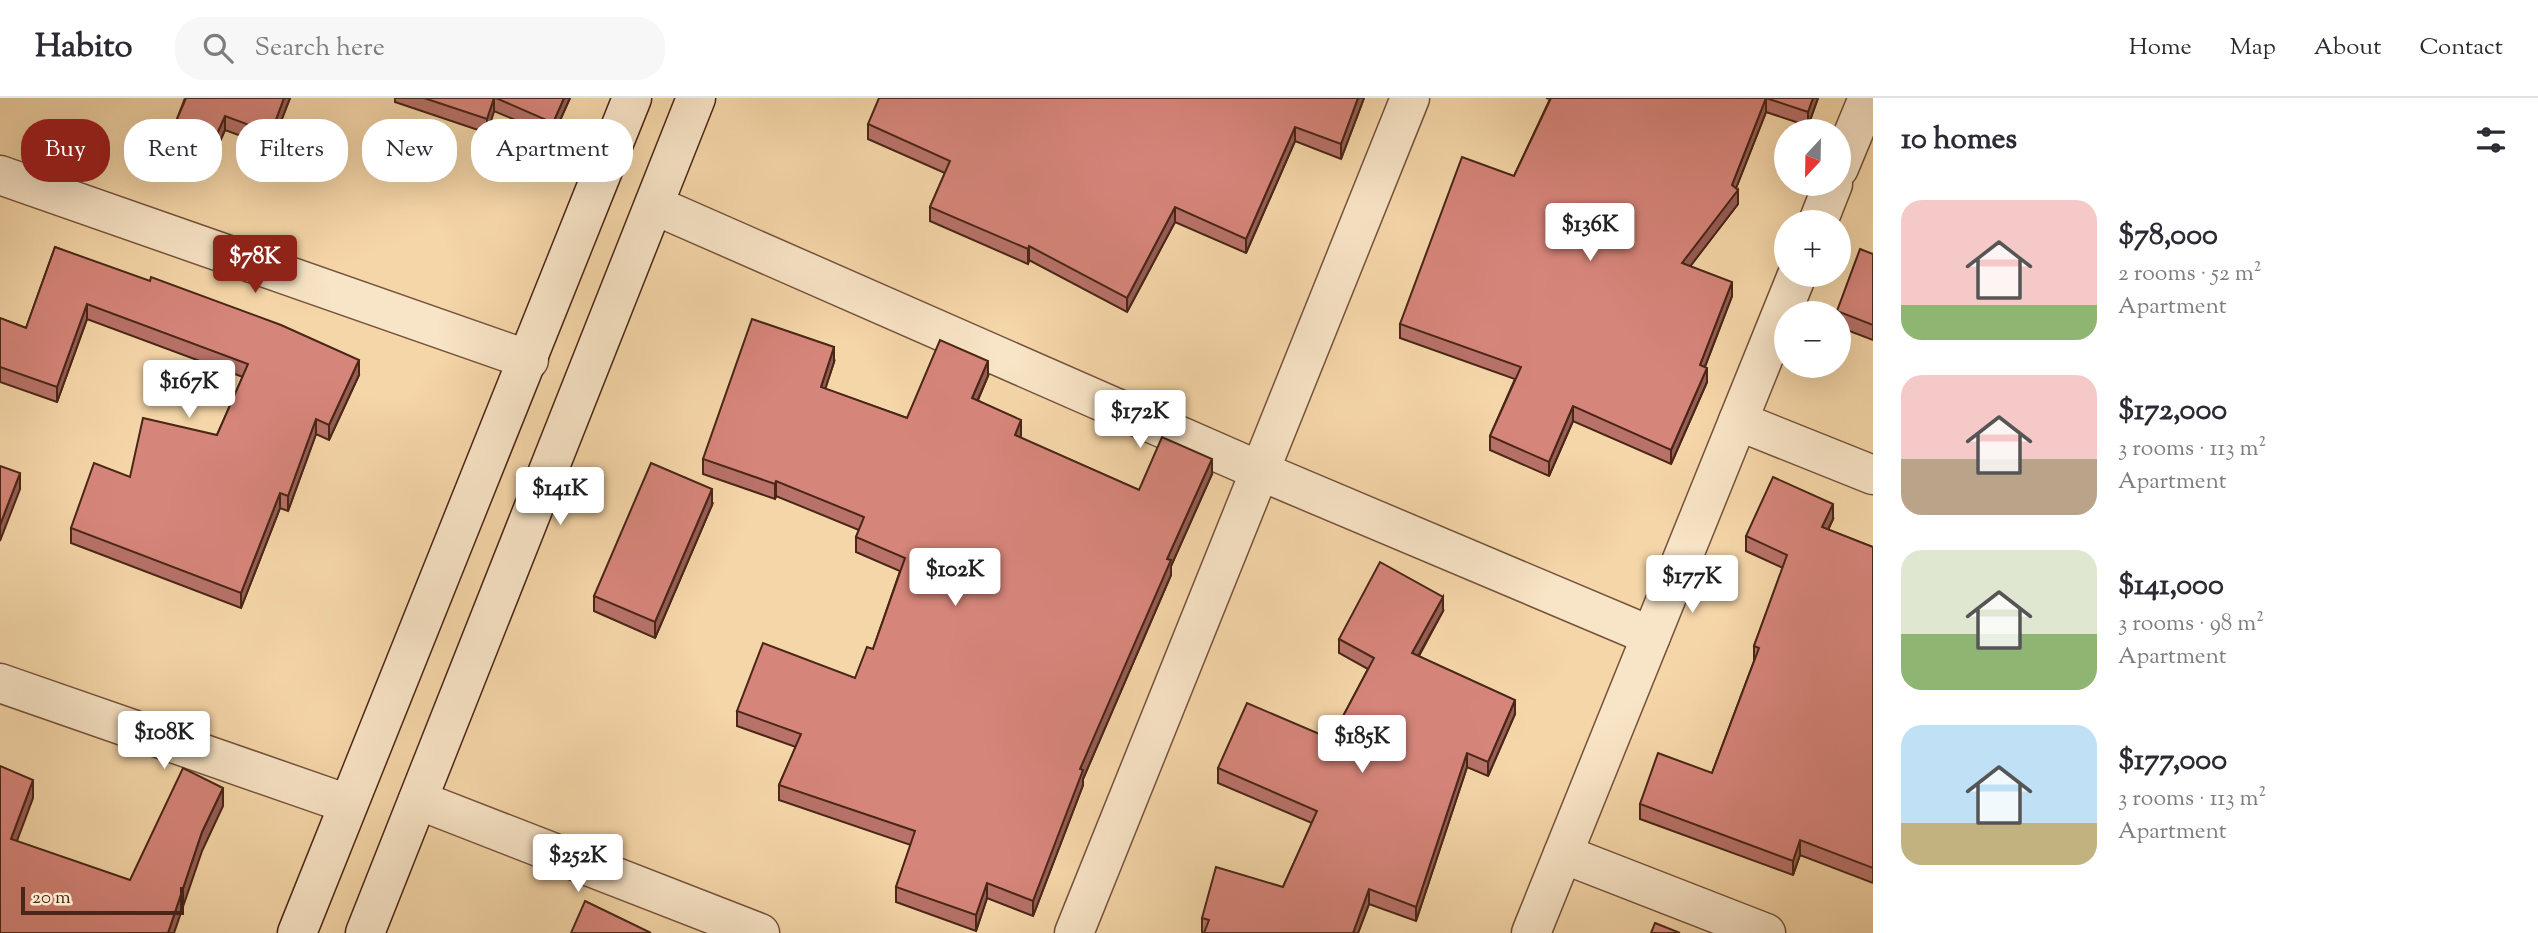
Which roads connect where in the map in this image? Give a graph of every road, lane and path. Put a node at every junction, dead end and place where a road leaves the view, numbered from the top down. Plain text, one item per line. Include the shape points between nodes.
1 (632, 98) edge
2 (696, 98) edge
3 (1410, 98) edge
4 (1868, 98) edge
5 (1852, 137) edge
6 (0, 175) edge
7 (654, 205) junction
8 (1792, 287) edge
9 (529, 360) junction
10 (1738, 421) junction
11 (1260, 471) junction
12 (1873, 475) edge
13 (1651, 636) junction
14 (0, 683) edge
15 (418, 800) junction
16 (348, 804) junction
17 (1563, 854) junction
18 (297, 933) edge
19 (365, 933) edge
20 (760, 933) edge
21 (1074, 933) edge
22 (1531, 933) edge
23 (1766, 933) edge

1 - 9 street
2 - 7 street
3 - 11 street
4 - 5 street
6 - 9 street
7 - 11 street
7 - 15 street
8 - 10 street
9 - 16 street
10 - 12 street
10 - 13 street
11 - 13 street
11 - 21 street
13 - 17 street
14 - 16 street
15 - 19 street
15 - 20 street
16 - 18 street
17 - 22 street
17 - 23 street

